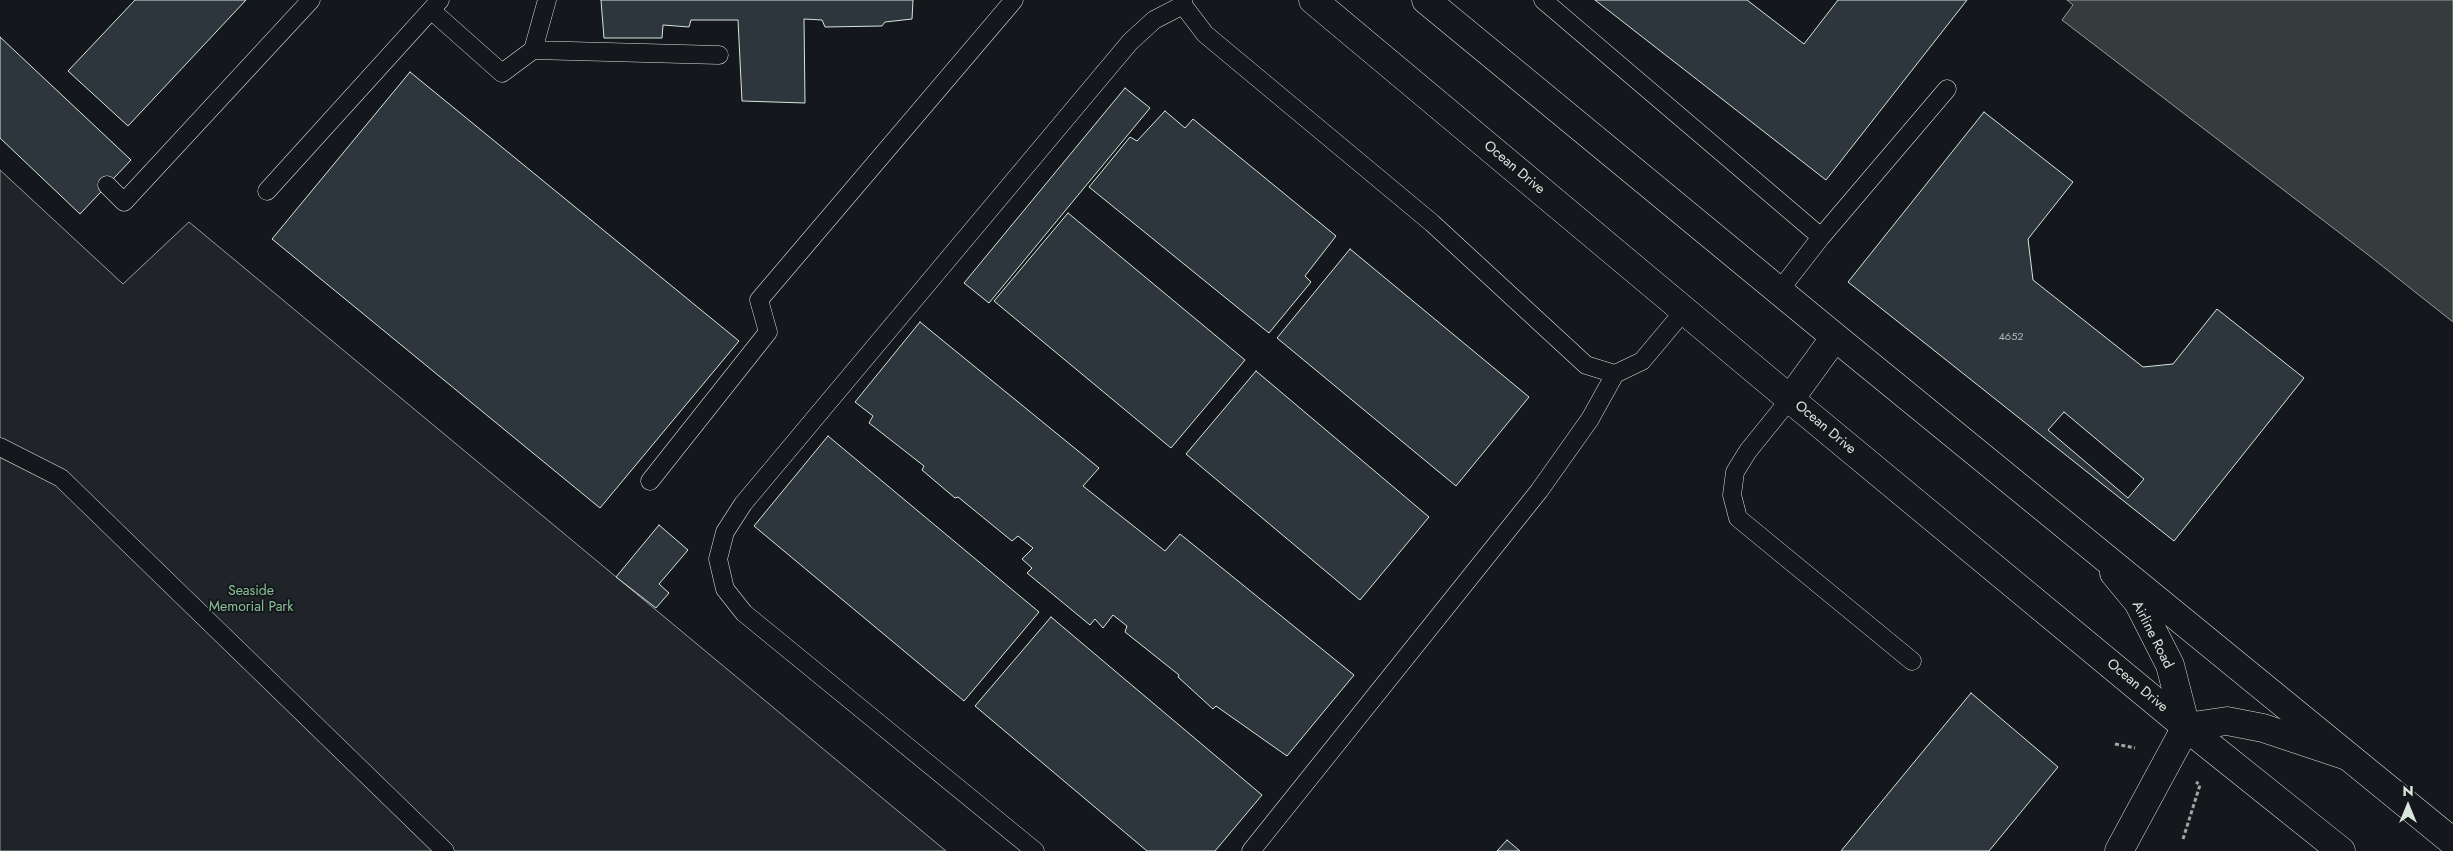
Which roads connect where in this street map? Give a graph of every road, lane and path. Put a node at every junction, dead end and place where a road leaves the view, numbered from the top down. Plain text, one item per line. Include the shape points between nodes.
1 (312, 0) edge
2 (547, 0) edge
3 (1014, 0) edge
4 (1313, 0) edge
5 (1426, 0) edge
6 (1543, 0) edge
7 (1183, 2) edge
8 (435, 5) edge
9 (533, 50) junction
10 (719, 55) dead end
11 (1946, 89) dead end
12 (107, 185) dead end
13 (267, 191) dead end
14 (1821, 237) junction
15 (1779, 291) junction
16 (1684, 311) junction
17 (1835, 337) junction
18 (1615, 374) junction
19 (1790, 399) junction
20 (1, 449) edge
21 (650, 481) dead end
22 (2098, 553) junction
23 (1912, 661) dead end
24 (2186, 727) junction
25 (2115, 744) dead end
26 (2135, 748) dead end
27 (2349, 756) junction
28 (2196, 782) dead end
29 (2183, 839) dead end
30 (2453, 842) edge
31 (445, 851) edge
32 (1035, 851) edge
33 (1251, 851) edge
34 (2119, 851) edge
35 (2341, 851) edge

1 - 12 lane via 124,202
2 - 9 lane
3 - 21 lane via 759,300 768,332
4 - 16 main road, Ocean Drive
5 - 15 main road
6 - 14 lane
7 - 18 lane via 1205,34 1432,223 1586,366
7 - 32 lane via 1154,20 1130,42 743,504 725,532 718,559 725,590 744,613
8 - 9 lane via 502,73
8 - 13 lane
9 - 10 lane
11 - 14 lane
14 - 15 lane
15 - 17 main road
16 - 18 lane via 1642,361
16 - 19 main road, Ocean Drive
17 - 19 main road
17 - 22 main road
18 - 33 lane via 1590,419 1540,491
19 - 23 lane via 1735,472 1732,495 1738,518
19 - 24 main road, Ocean Drive
20 - 31 lane via 61,478
22 - 24 main road, Airline Road via 2138,602 2170,665
22 - 27 main road
24 - 27 main road via 2227,721 2263,728
24 - 34 main road
24 - 35 main road, Ocean Drive
25 - 26 path
27 - 30 main road
28 - 29 path via 2200,785

